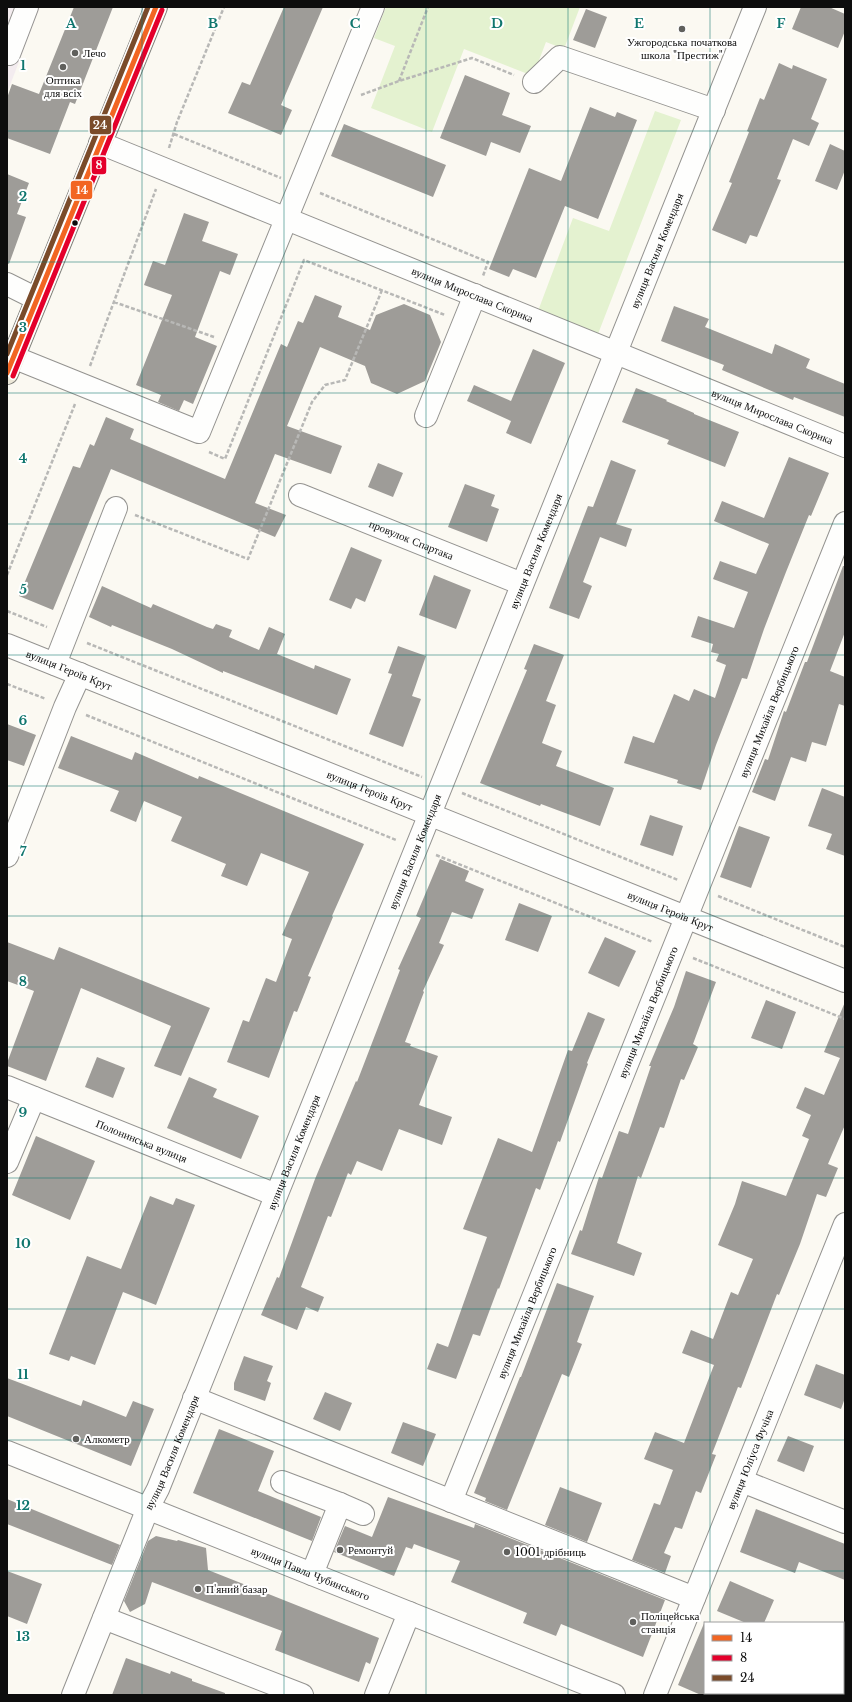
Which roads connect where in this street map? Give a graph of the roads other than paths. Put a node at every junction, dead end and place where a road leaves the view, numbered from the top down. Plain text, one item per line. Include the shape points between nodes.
1 (27, 7) edge
2 (156, 7) edge
3 (373, 7) edge
4 (755, 7) edge
5 (7, 54) edge
6 (534, 82) road end
7 (714, 110) junction
8 (100, 143) junction
9 (286, 219) junction
10 (7, 284) edge
11 (475, 295) junction
12 (37, 299) junction
13 (616, 353) junction
14 (10, 365) edge
15 (426, 416) dead end
16 (845, 446) edge
17 (300, 495) dead end
18 (116, 508) road end
19 (845, 523) edge
20 (522, 584) junction
21 (7, 645) edge
22 (55, 664) junction
23 (80, 674) junction
24 (430, 814) junction
25 (7, 856) edge
26 (686, 917) junction
27 (845, 981) edge
28 (7, 1087) edge
29 (34, 1098) junction
30 (7, 1162) edge
31 (276, 1195) junction
32 (845, 1224) edge
33 (837, 1265) edge
34 (194, 1398) junction
35 (7, 1452) edge
36 (742, 1481) junction
37 (282, 1482) dead end
38 (451, 1501) junction
39 (340, 1504) junction
40 (148, 1508) junction
41 (363, 1514) dead end
42 (845, 1522) edge
43 (312, 1574) junction
44 (694, 1598) junction
45 (409, 1613) junction
46 (104, 1618) junction
47 (72, 1695) edge
48 (302, 1695) edge
49 (376, 1695) edge
50 (614, 1695) edge
51 (655, 1695) edge

1 - 5 street
2 - 8 main road
3 - 9 street
4 - 7 street, вулиця Василя Комендаря
6 - 7 street via 560,57
7 - 13 street, вулиця Василя Комендаря
8 - 9 street, вулиця Мирослава Скорика
8 - 12 main road
9 - 11 street, вулиця Мирослава Скорика
9 - 14 street via 199,432 83,386
10 - 12 street
11 - 13 street, вулиця Мирослава Скорика
11 - 15 street
12 - 14 main road
13 - 16 street, вулиця Мирослава Скорика
13 - 20 street, вулиця Василя Комендаря
17 - 20 street, провулок Спартака
18 - 22 street
19 - 26 street, вулиця Михайла Вербицького
20 - 24 street, вулиця Василя Комендаря
21 - 22 street, вулиця Героїв Крут
22 - 23 street, вулиця Героїв Крут
23 - 24 street, вулиця Героїв Крут
23 - 25 street
24 - 26 street, вулиця Героїв Крут
24 - 31 street, вулиця Василя Комендаря
26 - 27 street, вулиця Героїв Крут
26 - 38 street, вулиця Михайла Вербицького
28 - 29 street, Полонинська вулиця
29 - 30 street
29 - 31 street, Полонинська вулиця
31 - 34 street, вулиця Василя Комендаря
32 - 33 street, вулиця Юліуса Фучіка
33 - 36 street, вулиця Юліуса Фучіка
34 - 38 street
34 - 40 street, вулиця Василя Комендаря
35 - 40 street, вулиця Павла Чубинського
36 - 42 street
36 - 44 street, вулиця Юліуса Фучіка
37 - 39 street
38 - 44 street
39 - 41 street
39 - 43 street
40 - 43 street, вулиця Павла Чубинського
40 - 46 street, вулиця Василя Комендаря
43 - 45 street, вулиця Павла Чубинського
44 - 51 street, вулиця Юліуса Фучіка
45 - 49 street
45 - 50 street, вулиця Павла Чубинського
46 - 47 street, вулиця Василя Комендаря
46 - 48 street

